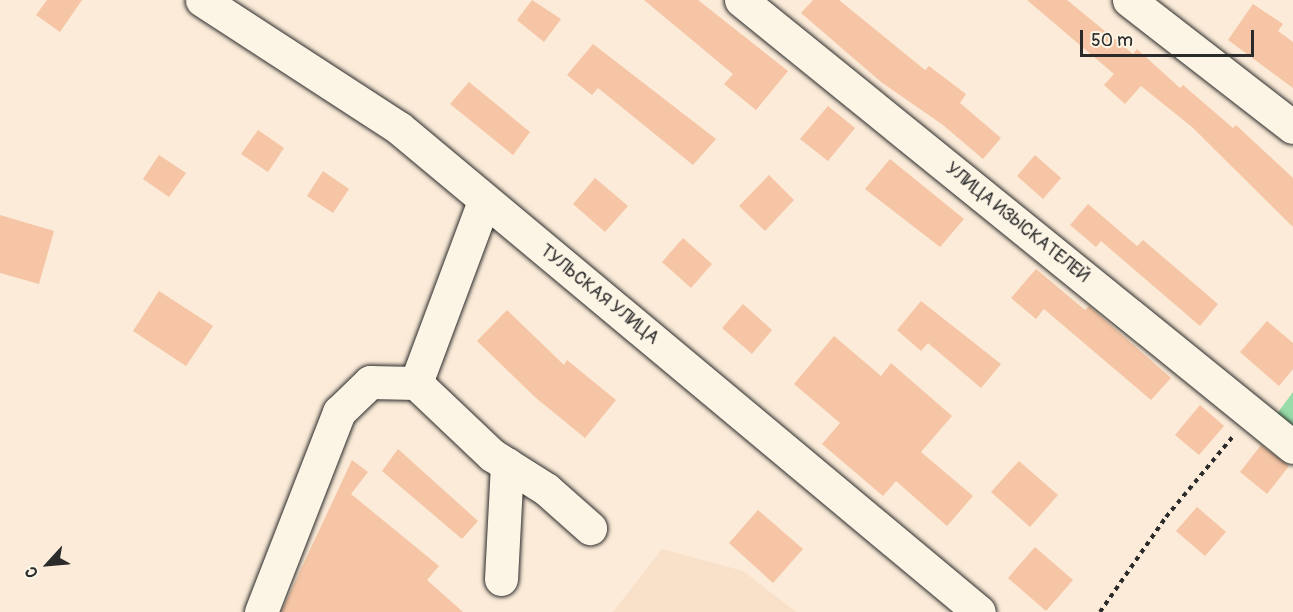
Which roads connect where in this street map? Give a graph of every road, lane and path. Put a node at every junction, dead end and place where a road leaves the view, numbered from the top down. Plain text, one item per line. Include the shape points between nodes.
1 (202, 0) edge
2 (741, 0) edge
3 (1129, 0) edge
4 (1293, 127) edge
5 (484, 201) junction
6 (416, 383) junction
7 (1284, 435) edge
8 (507, 464) junction
9 (590, 528) dead end
10 (501, 579) dead end
11 (261, 612) edge
12 (979, 612) edge
13 (1100, 612) edge

1 - 5 street, ТУЛЬСКАЯ УЛИЦА via 399,128
2 - 7 street, УЛИЦА ИЗЫСКАТЕЛЕЙ
3 - 4 street
5 - 6 street
5 - 12 street, ТУЛЬСКАЯ УЛИЦА
6 - 8 street
6 - 11 street via 370,382 339,412
7 - 13 path via 1240,428 1166,517
8 - 9 street via 546,489
8 - 10 street

